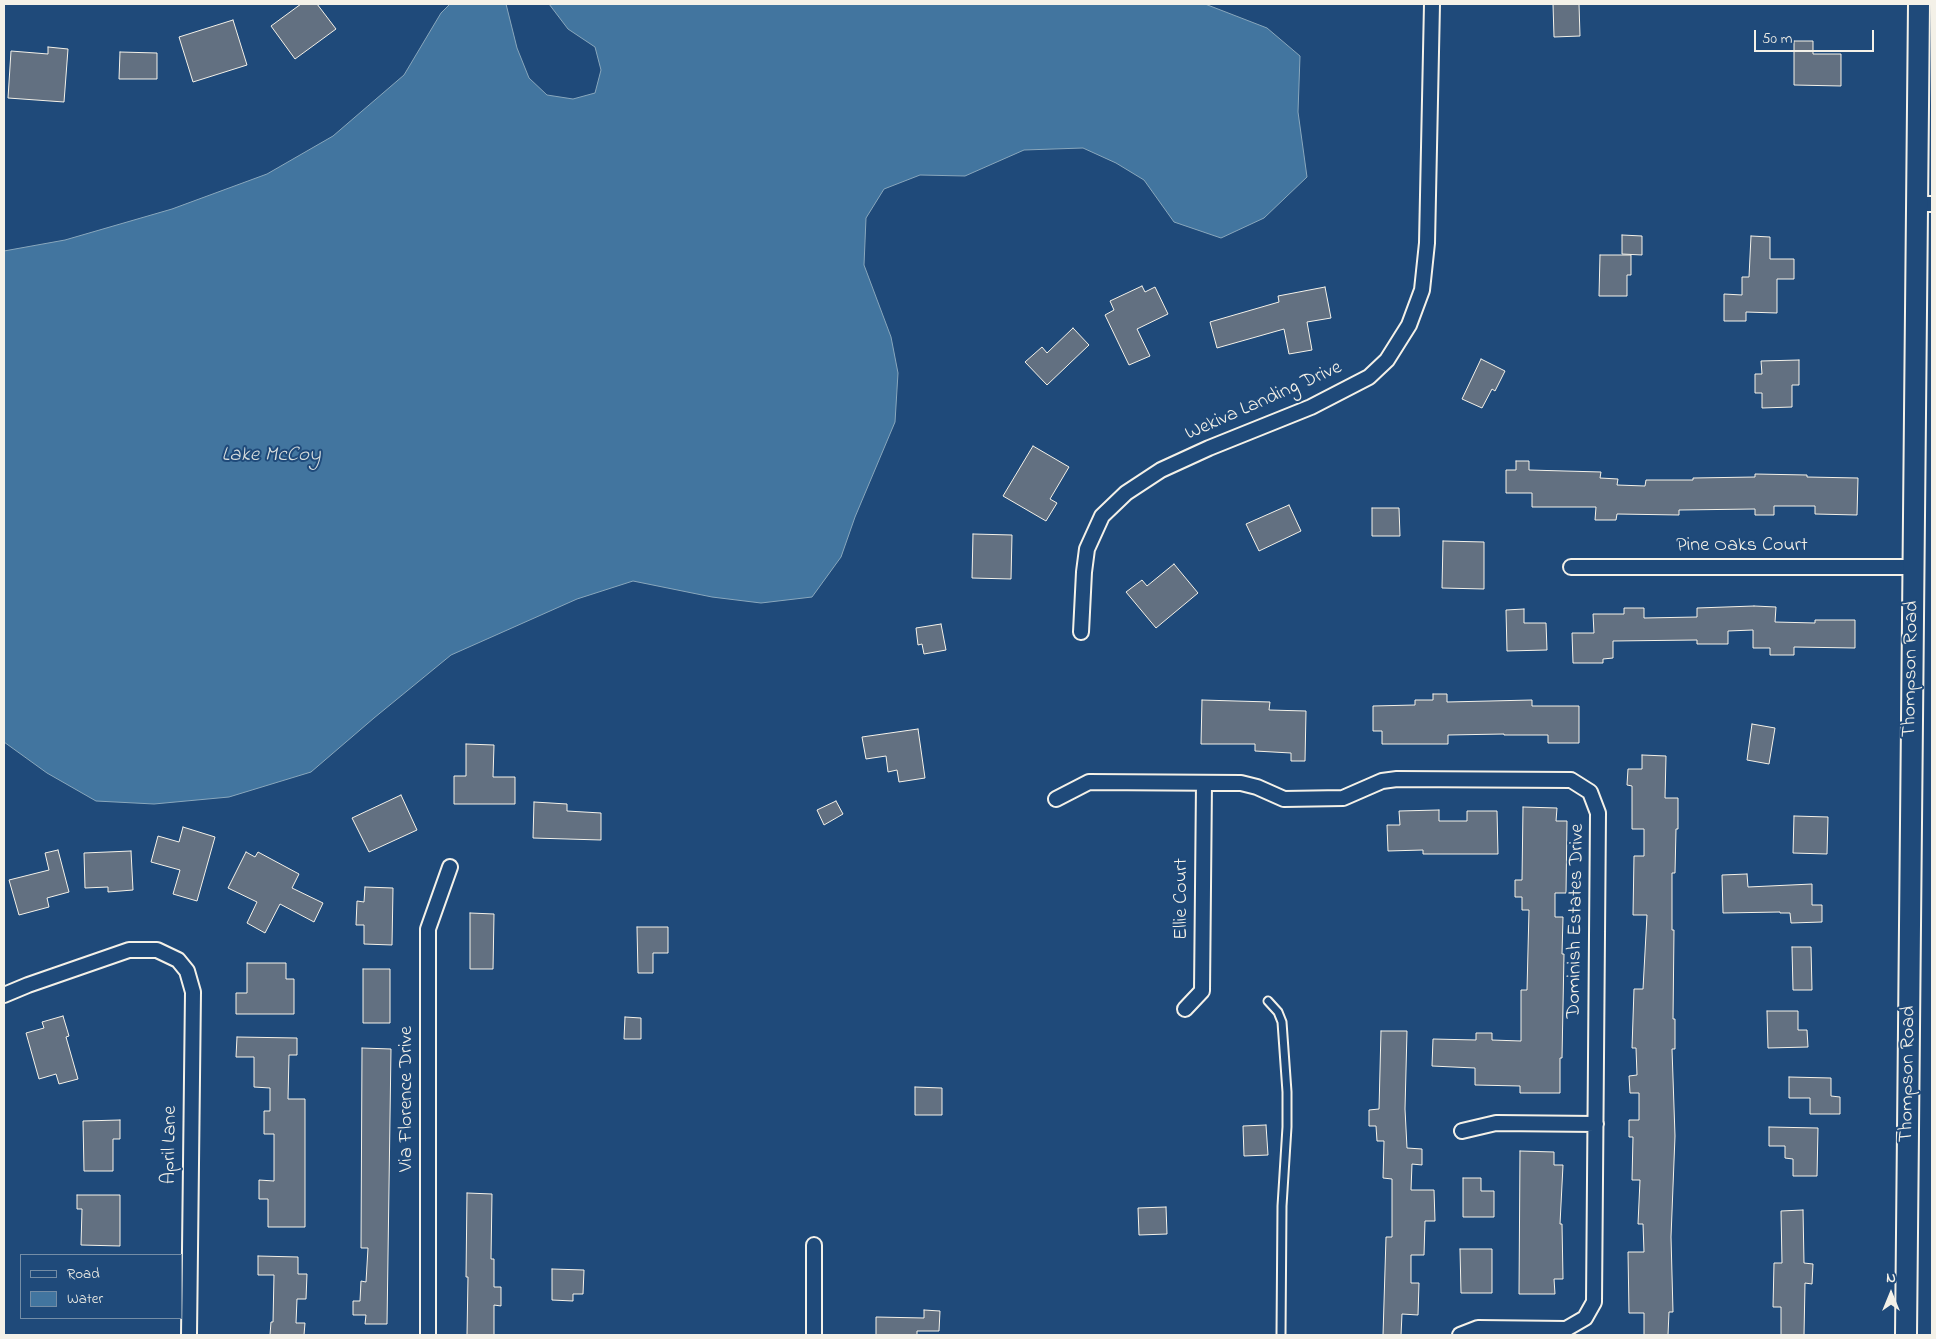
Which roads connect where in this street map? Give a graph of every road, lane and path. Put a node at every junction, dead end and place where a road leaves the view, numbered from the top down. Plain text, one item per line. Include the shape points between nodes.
1 (1432, 4) edge
2 (1919, 4) edge
3 (1925, 204) edge
4 (1571, 567) dead end
5 (1914, 567) junction
6 (1081, 632) dead end
7 (1204, 783) junction
8 (1056, 799) dead end
9 (450, 867) dead end
10 (4, 995) edge
11 (1268, 1000) dead end
12 (1185, 1009) dead end
13 (1596, 1124) junction
14 (1462, 1131) dead end
15 (814, 1245) dead end
16 (189, 1335) edge
17 (428, 1335) edge
18 (814, 1335) edge
19 (1281, 1335) edge
20 (1460, 1335) edge
21 (1906, 1335) edge

1 - 6 street, Wekiva Landing Drive via 1427,243 1422,290 1409,325 1387,360 1369,377 1311,407 1161,470 1126,493 1102,516 1087,549
2 - 3 street, Thompson Road
3 - 5 street, Thompson Road
4 - 5 street, Pine Oaks Court
5 - 21 street, Thompson Road
7 - 8 street, Dominish Estates Drive via 1089,782
7 - 12 street, Ellie Court via 1202,991
7 - 13 street, Dominish Estates Drive via 1241,783 1284,799 1343,798 1382,781 1397,779 1571,780 1590,792 1598,812
9 - 17 street, Via Florence Drive via 428,929
10 - 16 street, April Lane via 129,950 157,950 178,960 187,971 193,992
11 - 19 lane via 1282,1022 1287,1092
13 - 14 street via 1496,1124
13 - 20 street, Dominish Estates Drive via 1594,1302 1585,1318 1566,1329 1478,1328
15 - 18 street

